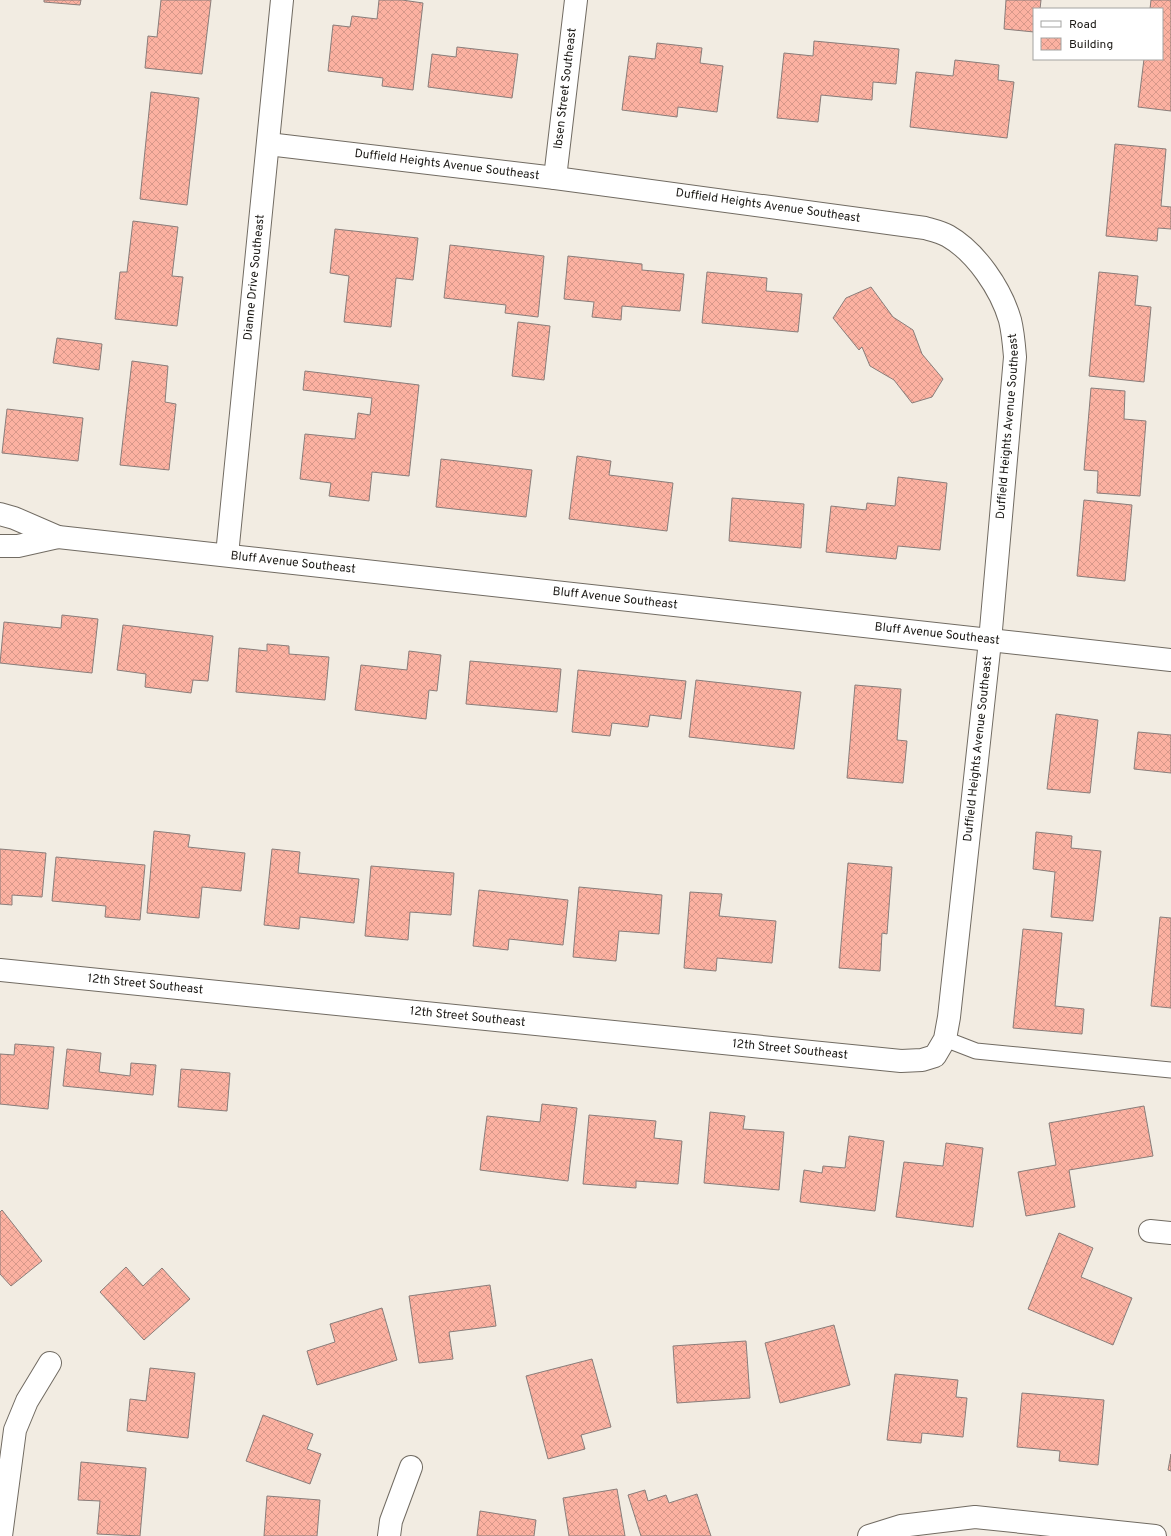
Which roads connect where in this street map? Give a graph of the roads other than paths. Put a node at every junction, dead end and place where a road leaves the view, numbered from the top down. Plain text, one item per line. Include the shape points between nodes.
1 (282, 0) edge
2 (576, 0) edge
3 (268, 144) junction
4 (555, 178) junction
5 (0, 514) edge
6 (58, 537) junction
7 (0, 546) edge
8 (226, 555) junction
9 (990, 641) junction
10 (1171, 660) edge
11 (0, 970) edge
12 (940, 1048) junction
13 (1171, 1070) edge
14 (50, 1363) dead end
15 (411, 1467) dead end
16 (1, 1536) edge
17 (389, 1536) edge
18 (869, 1536) edge
19 (1155, 1536) edge

1 - 3 street, Dianne Drive Southeast
2 - 4 street, Ibsen Street Southeast
3 - 4 street, Duffield Heights Avenue Southeast
3 - 8 street, Dianne Drive Southeast
4 - 9 street, Duffield Heights Avenue Southeast via 924,228 947,235 966,250 991,278 1001,298 1010,321 1016,357
5 - 6 street, Bluff Avenue Southeast
6 - 7 street, Bluff Avenue Southeast via 18,546
6 - 8 street, Bluff Avenue Southeast
8 - 9 street, Bluff Avenue Southeast
9 - 10 street, Bluff Avenue Southeast
9 - 12 street, Duffield Heights Avenue Southeast via 949,1017
11 - 12 street, 12th Street Southeast via 901,1060 922,1060
12 - 13 lane
14 - 16 street via 26,1401 15,1430
15 - 17 street via 391,1521
18 - 19 street via 901,1526 975,1517

